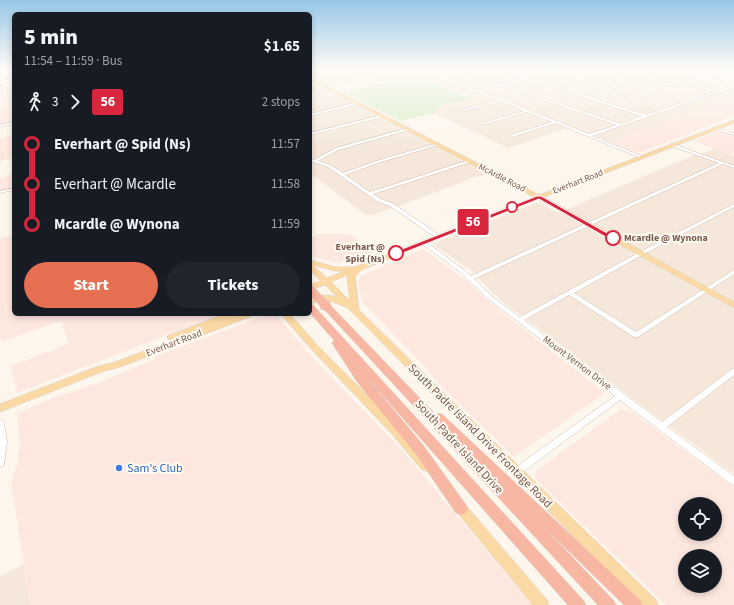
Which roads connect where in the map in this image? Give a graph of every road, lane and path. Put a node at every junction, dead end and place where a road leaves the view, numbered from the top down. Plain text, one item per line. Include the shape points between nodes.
1 (345, 96) edge
2 (490, 96) edge
3 (535, 96) edge
4 (630, 96) edge
5 (640, 96) edge
6 (704, 96) edge
7 (586, 97) edge
8 (500, 101) junction
9 (358, 103) junction
10 (460, 111) dead end
11 (526, 111) junction
12 (312, 114) edge
13 (382, 116) junction
14 (645, 116) junction
15 (734, 121) edge
16 (555, 122) junction
17 (12, 123) edge
18 (484, 124) dead end
19 (621, 125) junction
20 (0, 126) edge
21 (716, 128) junction
22 (408, 129) junction
23 (312, 134) edge
24 (734, 134) edge
25 (512, 136) dead end
26 (588, 136) junction
27 (437, 144) junction
28 (672, 145) junction
29 (641, 157) junction
30 (313, 161) edge
31 (470, 161) junction
32 (723, 163) junction
33 (734, 167) edge
34 (342, 174) junction
35 (12, 189) edge
36 (0, 192) edge
37 (370, 193) junction
38 (539, 197) junction
39 (734, 206) edge
40 (588, 224) junction
41 (437, 236) junction
42 (423, 242) junction
43 (640, 254) junction
44 (312, 267) edge
45 (312, 269) edge
46 (358, 269) junction
47 (734, 272) edge
48 (469, 279) junction
49 (328, 282) junction
50 (312, 288) edge
51 (706, 290) junction
52 (570, 292) junction
53 (312, 295) edge
54 (312, 300) edge
55 (734, 305) edge
56 (355, 309) junction
57 (317, 310) edge
58 (227, 316) edge
59 (244, 316) edge
60 (288, 316) edge
61 (520, 320) junction
62 (359, 341) junction
63 (99, 369) junction
64 (734, 371) edge
65 (620, 396) junction
66 (0, 408) edge
67 (0, 423) edge
68 (661, 427) junction
69 (0, 463) edge
70 (516, 472) junction
71 (734, 481) edge
72 (462, 509) junction
73 (542, 605) edge
74 (578, 605) edge
75 (608, 605) edge
76 (635, 605) edge
77 (651, 605) edge

1 - 9 main road, McArdle Road
2 - 8 street
3 - 19 street
4 - 5 street
6 - 14 street
7 - 14 street
8 - 10 street
8 - 11 street
9 - 12 street
9 - 13 main road, McArdle Road
11 - 16 street
11 - 18 street
13 - 22 main road, McArdle Road
13 - 23 street
14 - 19 street
15 - 21 main road, Everhart Road
16 - 25 street
16 - 26 street
17 - 20 street
19 - 26 street
21 - 24 street
21 - 28 main road, Everhart Road
22 - 27 main road, McArdle Road
22 - 30 street via 337,149
26 - 29 street
27 - 31 main road, McArdle Road
27 - 34 street
28 - 29 main road, Everhart Road
28 - 32 street
29 - 38 main road, Everhart Road
30 - 34 street
31 - 37 street
31 - 38 main road, McArdle Road
32 - 33 street
32 - 40 street
34 - 37 street
35 - 36 street
37 - 41 street
38 - 40 main road, McArdle Road
38 - 41 main road, Everhart Road
39 - 43 street
40 - 43 main road, McArdle Road
40 - 48 street
41 - 42 main road, Everhart Road
42 - 46 main road, Everhart Road
42 - 48 street, Mount Vernon Drive
43 - 51 main road, McArdle Road
43 - 52 street
44 - 46 main road
45 - 49 main road, South Padre Island Drive Frontage Road
46 - 49 main road, Everhart Road
46 - 56 main road via 351,277
47 - 51 street
48 - 61 street, Mount Vernon Drive
49 - 50 main road, Everhart Road
49 - 56 main road, South Padre Island Drive Frontage Road
51 - 52 street via 636,335
51 - 55 main road, McArdle Road
52 - 61 street
53 - 57 highway, South Padre Island Drive, bridge
54 - 56 main road via 322,296
56 - 70 main road, South Padre Island Drive Frontage Road
57 - 62 highway, South Padre Island Drive
57 - 72 highway via 362,380 419,449
57 - 74 highway, South Padre Island Drive
58 - 63 main road, Everhart Road via 114,360
59 - 63 main road, Everhart Road via 117,365
60 - 72 main road via 314,348 396,431
61 - 65 street, Mount Vernon Drive
62 - 75 highway, South Padre Island Drive
62 - 76 highway
63 - 66 main road, Everhart Road
64 - 68 street
65 - 68 street, Mount Vernon Drive
65 - 70 street
67 - 69 street via 3,442
68 - 71 street, Mount Vernon Drive
70 - 77 main road, South Padre Island Drive Frontage Road
72 - 73 main road

